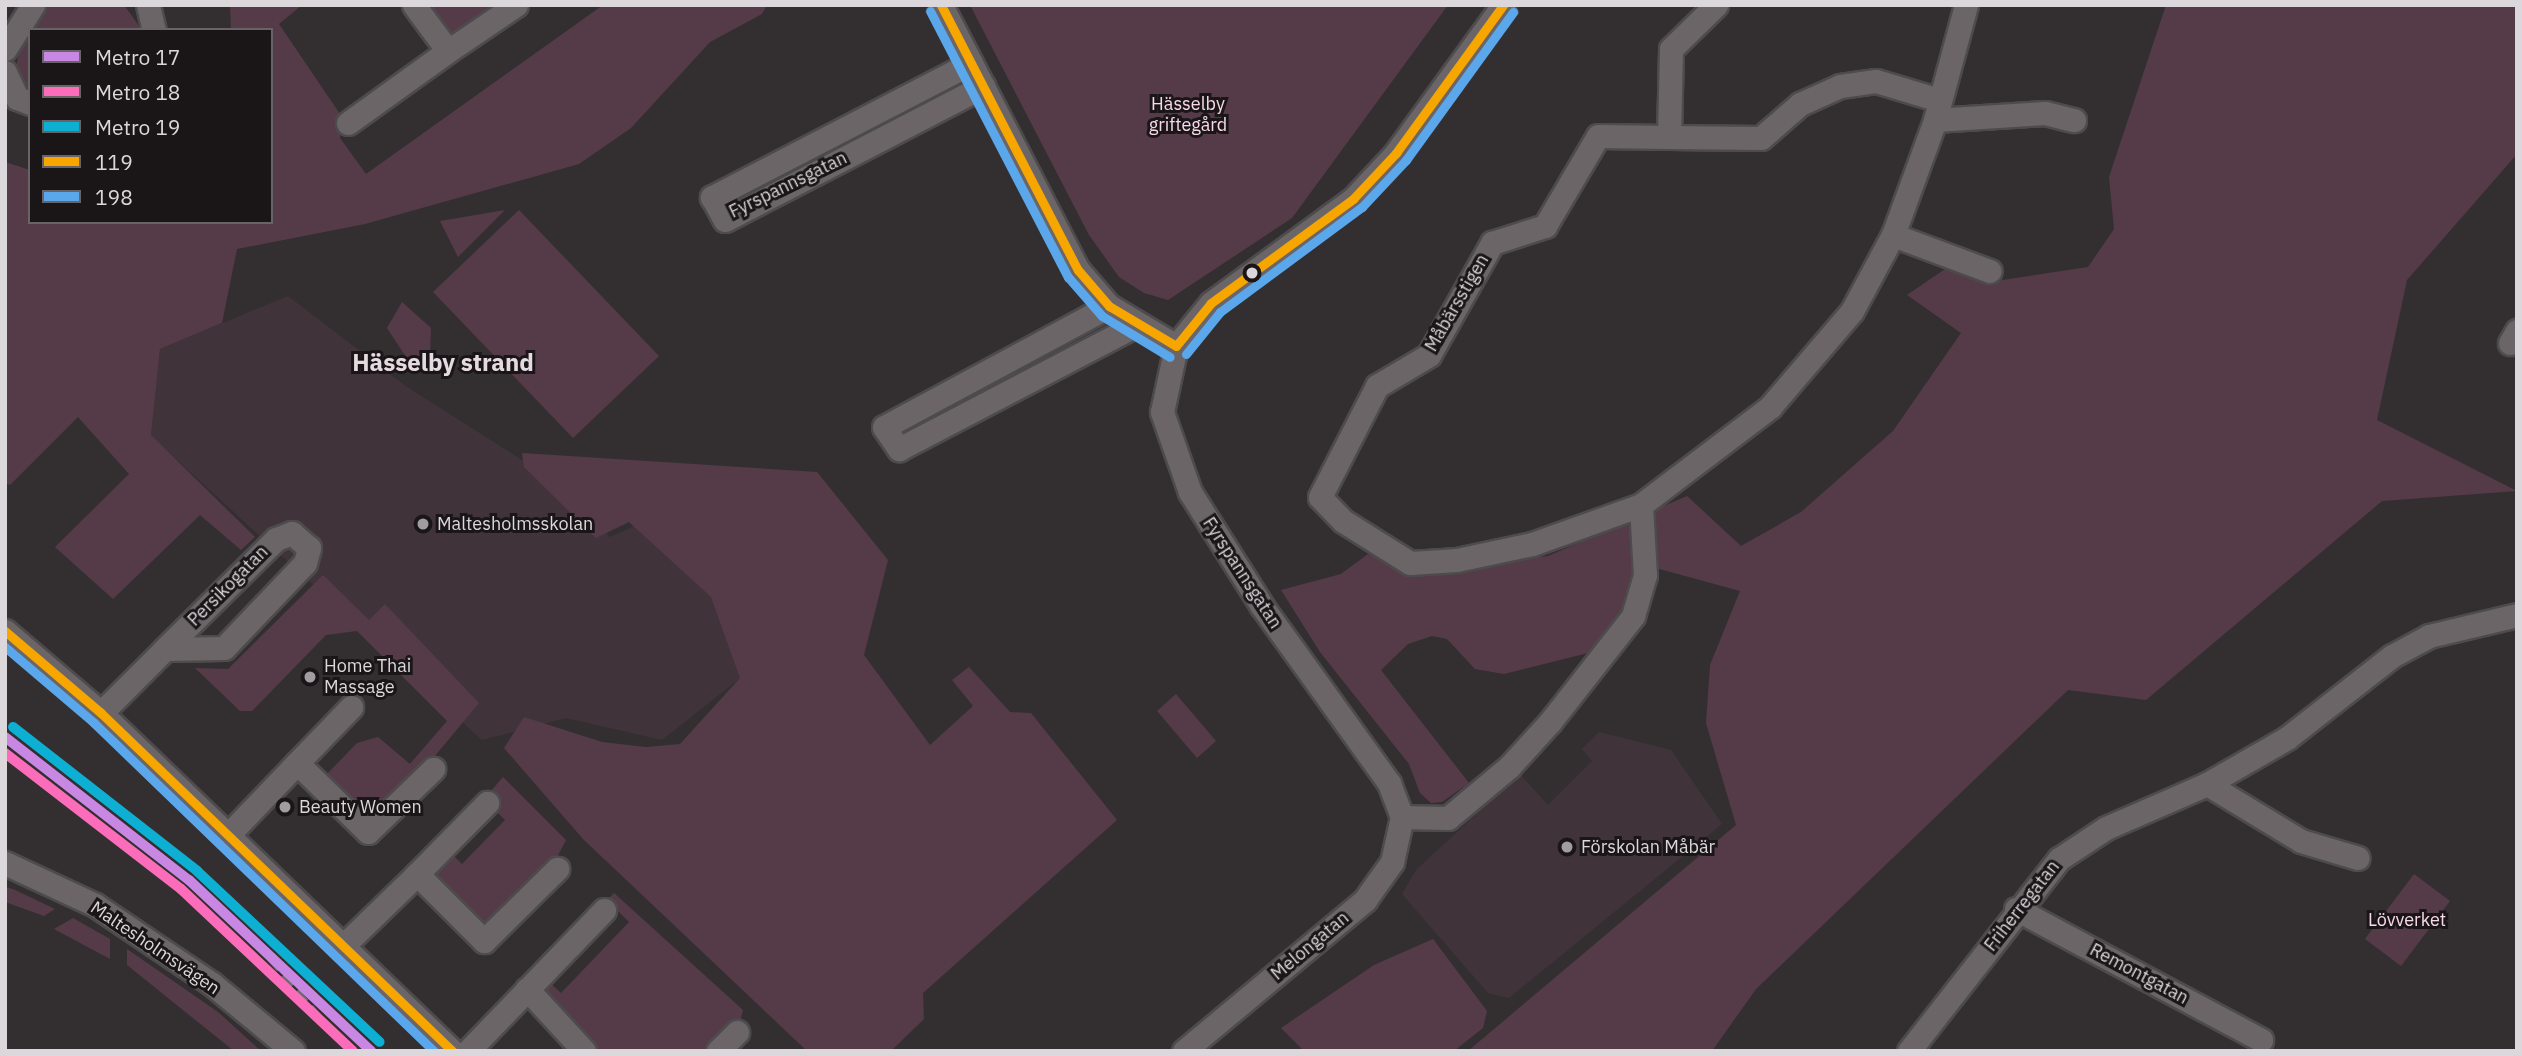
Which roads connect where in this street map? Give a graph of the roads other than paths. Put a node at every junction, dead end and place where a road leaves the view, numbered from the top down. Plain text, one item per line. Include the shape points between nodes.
1 (33, 5) edge
2 (148, 5) edge
3 (414, 5) edge
4 (516, 5) edge
5 (941, 5) edge
6 (1503, 5) edge
7 (1716, 5) edge
8 (1966, 5) edge
9 (154, 28) edge
10 (5, 49) edge
11 (448, 51) junction
12 (971, 63) junction
13 (5, 72) edge
14 (983, 86) junction
15 (28, 102) edge
16 (1937, 110) junction
17 (2074, 120) dead end
18 (348, 123) dead end
19 (1669, 137) junction
20 (1894, 235) junction
21 (1990, 271) dead end
22 (1109, 306) junction
23 (1136, 325) junction
24 (1176, 346) junction
25 (1641, 505) junction
26 (2517, 615) edge
27 (5, 631) edge
28 (165, 649) junction
29 (351, 706) dead end
30 (101, 713) junction
31 (298, 764) junction
32 (433, 769) dead end
33 (2207, 784) junction
34 (487, 803) dead end
35 (1402, 817) junction
36 (229, 834) junction
37 (2358, 858) dead end
38 (5, 863) edge
39 (557, 869) dead end
40 (417, 874) junction
41 (2016, 909) junction
42 (604, 910) dead end
43 (344, 945) junction
44 (527, 989) junction
45 (737, 1032) dead end
46 (2261, 1040) dead end
47 (293, 1051) edge
48 (452, 1051) edge
49 (468, 1051) edge
50 (583, 1051) edge
51 (718, 1051) edge
52 (1184, 1051) edge
53 (1909, 1051) edge

1 - 10 street
2 - 9 street
3 - 11 street
4 - 11 street
5 - 12 street
6 - 24 street via 1396,153 1353,199 1211,303
7 - 19 street via 1671,49
8 - 16 street, Måbärsstigen
11 - 18 street
12 - 14 street
12 - 14 street, Fyrspannsgatan via 712,197 725,220
13 - 15 street via 17,98
14 - 22 street via 1078,270
16 - 17 street via 2045,113
16 - 19 street, Måbärsstigen via 1876,80 1840,86 1800,104 1761,138
16 - 20 street, Måbärsstigen
19 - 25 street, Måbärsstigen via 1598,136 1545,226 1492,243 1429,355 1377,386 1320,496 1343,521 1410,563 1457,560 1532,544
20 - 21 street
20 - 25 street, Måbärsstigen via 1852,311 1770,407
22 - 23 street
22 - 23 street via 884,427 899,449
23 - 24 street
24 - 35 street, Fyrspannsgatan via 1162,412 1191,492 1262,606 1389,783
25 - 35 street via 1645,575 1633,616 1591,673 1510,767 1448,818
26 - 33 street, Friherregatan via 2429,636 2392,656 2287,738
27 - 30 street
28 - 28 street, Persikogatan via 224,648 305,564 309,548 292,533 276,538
28 - 30 street, Persikogatan
29 - 31 street
30 - 36 street
31 - 32 street via 368,832
31 - 36 street
33 - 37 street via 2301,841
33 - 41 street, Friherregatan via 2080,844 2059,859
34 - 40 street
35 - 52 street, Melongatan via 1392,862 1365,900
36 - 43 street
38 - 47 street, Maltesholmsvägen via 95,905 212,984
39 - 40 street via 484,941
40 - 43 street
41 - 46 street, Remontgatan
41 - 53 street, Friherregatan
42 - 44 street
43 - 48 street
44 - 49 street
44 - 50 street
45 - 51 street

